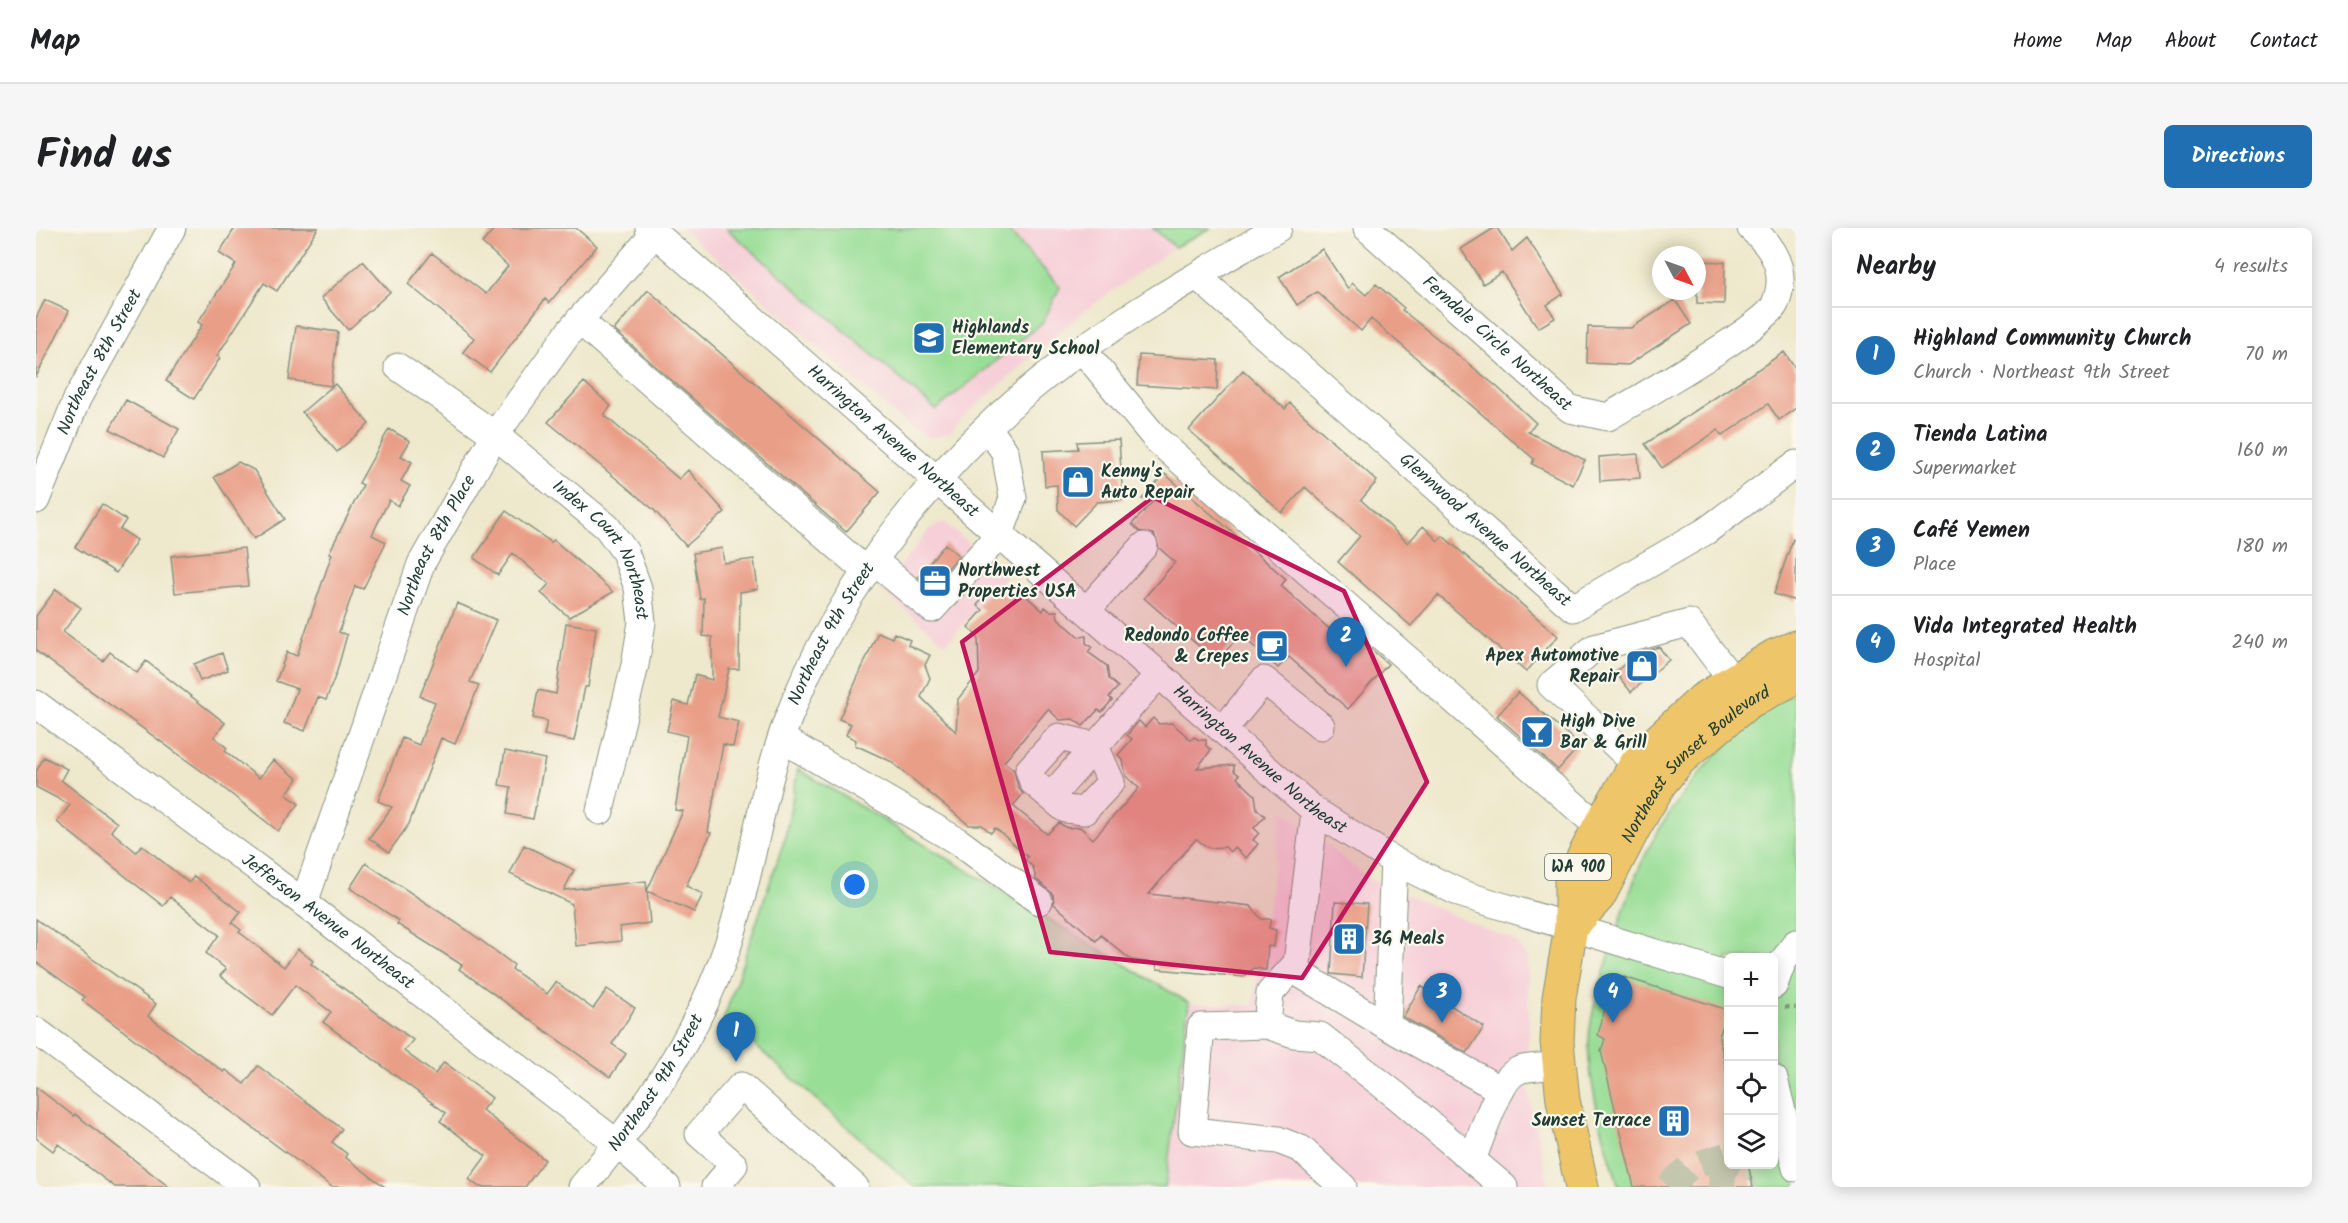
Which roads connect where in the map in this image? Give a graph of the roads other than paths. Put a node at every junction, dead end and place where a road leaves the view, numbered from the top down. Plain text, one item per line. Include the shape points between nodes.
1 (172, 228) edge
2 (1278, 228) edge
3 (1367, 228) edge
4 (1752, 228) edge
5 (652, 230) edge
6 (1197, 276) junction
7 (579, 320) junction
8 (1082, 349) junction
9 (398, 367) dead end
10 (988, 428) junction
11 (495, 435) junction
12 (1796, 464) edge
13 (938, 480) junction
14 (36, 500) edge
15 (1000, 534) junction
16 (1144, 546) dead end
17 (870, 566) junction
18 (1087, 610) junction
19 (1796, 647) edge
20 (1159, 674) junction
21 (1796, 677) edge
22 (1732, 680) junction
23 (36, 704) edge
24 (1321, 726) dead end
25 (1222, 730) junction
26 (782, 739) junction
27 (1680, 759) junction
28 (1636, 764) junction
29 (1054, 793) dead end
30 (600, 811) dead end
31 (1314, 811) junction
32 (1599, 827) junction
33 (1394, 861) junction
34 (1039, 902) dead end
35 (304, 903) junction
36 (1571, 927) junction
37 (1796, 943) edge
38 (1292, 969) junction
39 (1724, 974) edge
40 (1779, 996) edge
41 (1267, 1025) junction
42 (1387, 1026) junction
43 (36, 1031) edge
44 (1559, 1065) junction
45 (1500, 1090) junction
46 (1778, 1115) edge
47 (1781, 1141) edge
48 (618, 1144) junction
49 (1472, 1160) junction
50 (1796, 1168) edge
51 (247, 1187) edge
52 (582, 1187) edge
53 (667, 1187) edge
54 (715, 1187) edge
55 (855, 1187) edge
56 (1343, 1187) edge
57 (1504, 1187) edge
58 (1582, 1187) edge

1 - 14 street, Northeast 8th Street via 77,399
2 - 6 street, Northeast 9th Street
3 - 4 street, Ferndale Circle Northeast via 1570,409 1608,417 1744,334 1775,306 1783,275 1767,242
5 - 7 street, Northeast 8th Place
5 - 13 street, Harrington Avenue Northeast
6 - 8 street, Northeast 9th Street
6 - 12 street, Glennwood Avenue Northeast via 1573,608 1706,531
7 - 11 street, Northeast 8th Place
7 - 17 street
8 - 10 street, Northeast 9th Street
8 - 32 street via 1157,440
9 - 11 street, Index Court Northeast
10 - 13 street, Northeast 9th Street
10 - 15 street via 1005,452 1013,498
11 - 30 street, Index Court Northeast via 607,527 625,552 638,588 642,622 635,665
11 - 35 street, Northeast 8th Place via 421,564
13 - 15 street, Harrington Avenue Northeast
13 - 17 street, Northeast 9th Street
15 - 17 street via 932,609
15 - 18 street, Harrington Avenue Northeast
16 - 18 street
17 - 26 street, Northeast 9th Street via 829,628
18 - 20 street, Harrington Avenue Northeast
19 - 22 main road, Northeast Sunset Boulevard / WA 900
20 - 25 street, Harrington Avenue Northeast
20 - 29 street
21 - 27 main road, Northeast Sunset Boulevard / WA 900 via 1747,703
22 - 27 main road via 1727,699 1685,742
22 - 28 main road, Northeast Sunset Boulevard / WA 900 via 1702,700
22 - 28 street via 1689,623 1594,648 1551,685
23 - 35 street, Jefferson Avenue Northeast
24 - 25 street via 1264,680
25 - 31 street, Harrington Avenue Northeast
26 - 34 street via 959,842
26 - 48 street, Northeast 9th Street via 728,945 706,999 674,1059
27 - 36 main road, Northeast Sunset Boulevard / WA 900 via 1661,782 1599,896
28 - 32 main road, Northeast Sunset Boulevard / WA 900
31 - 33 street, Harrington Avenue Northeast
31 - 38 street via 1297,963
32 - 36 main road, Northeast Sunset Boulevard / WA 900 via 1571,881
33 - 36 street, Harrington Avenue Northeast via 1462,894
33 - 42 street
35 - 48 street, Jefferson Avenue Northeast
36 - 39 street, Harrington Avenue Northeast
36 - 44 main road, Northeast Sunset Boulevard / WA 900 via 1559,998
37 - 40 street via 1782,963
38 - 41 street via 1270,993
38 - 42 street
41 - 49 street via 1294,1034 1320,1036
41 - 56 street via 1201,1027 1192,1131 1278,1140 1301,1149
42 - 45 street
43 - 51 street
44 - 45 street via 1518,1070
44 - 58 main road, Northeast Sunset Boulevard / WA 900
45 - 49 street
46 - 47 street
47 - 50 street
48 - 52 street, Northeast 9th Street
48 - 53 street, Jefferson Avenue Northeast
49 - 57 street
54 - 55 street via 734,1166 699,1134 741,1086

